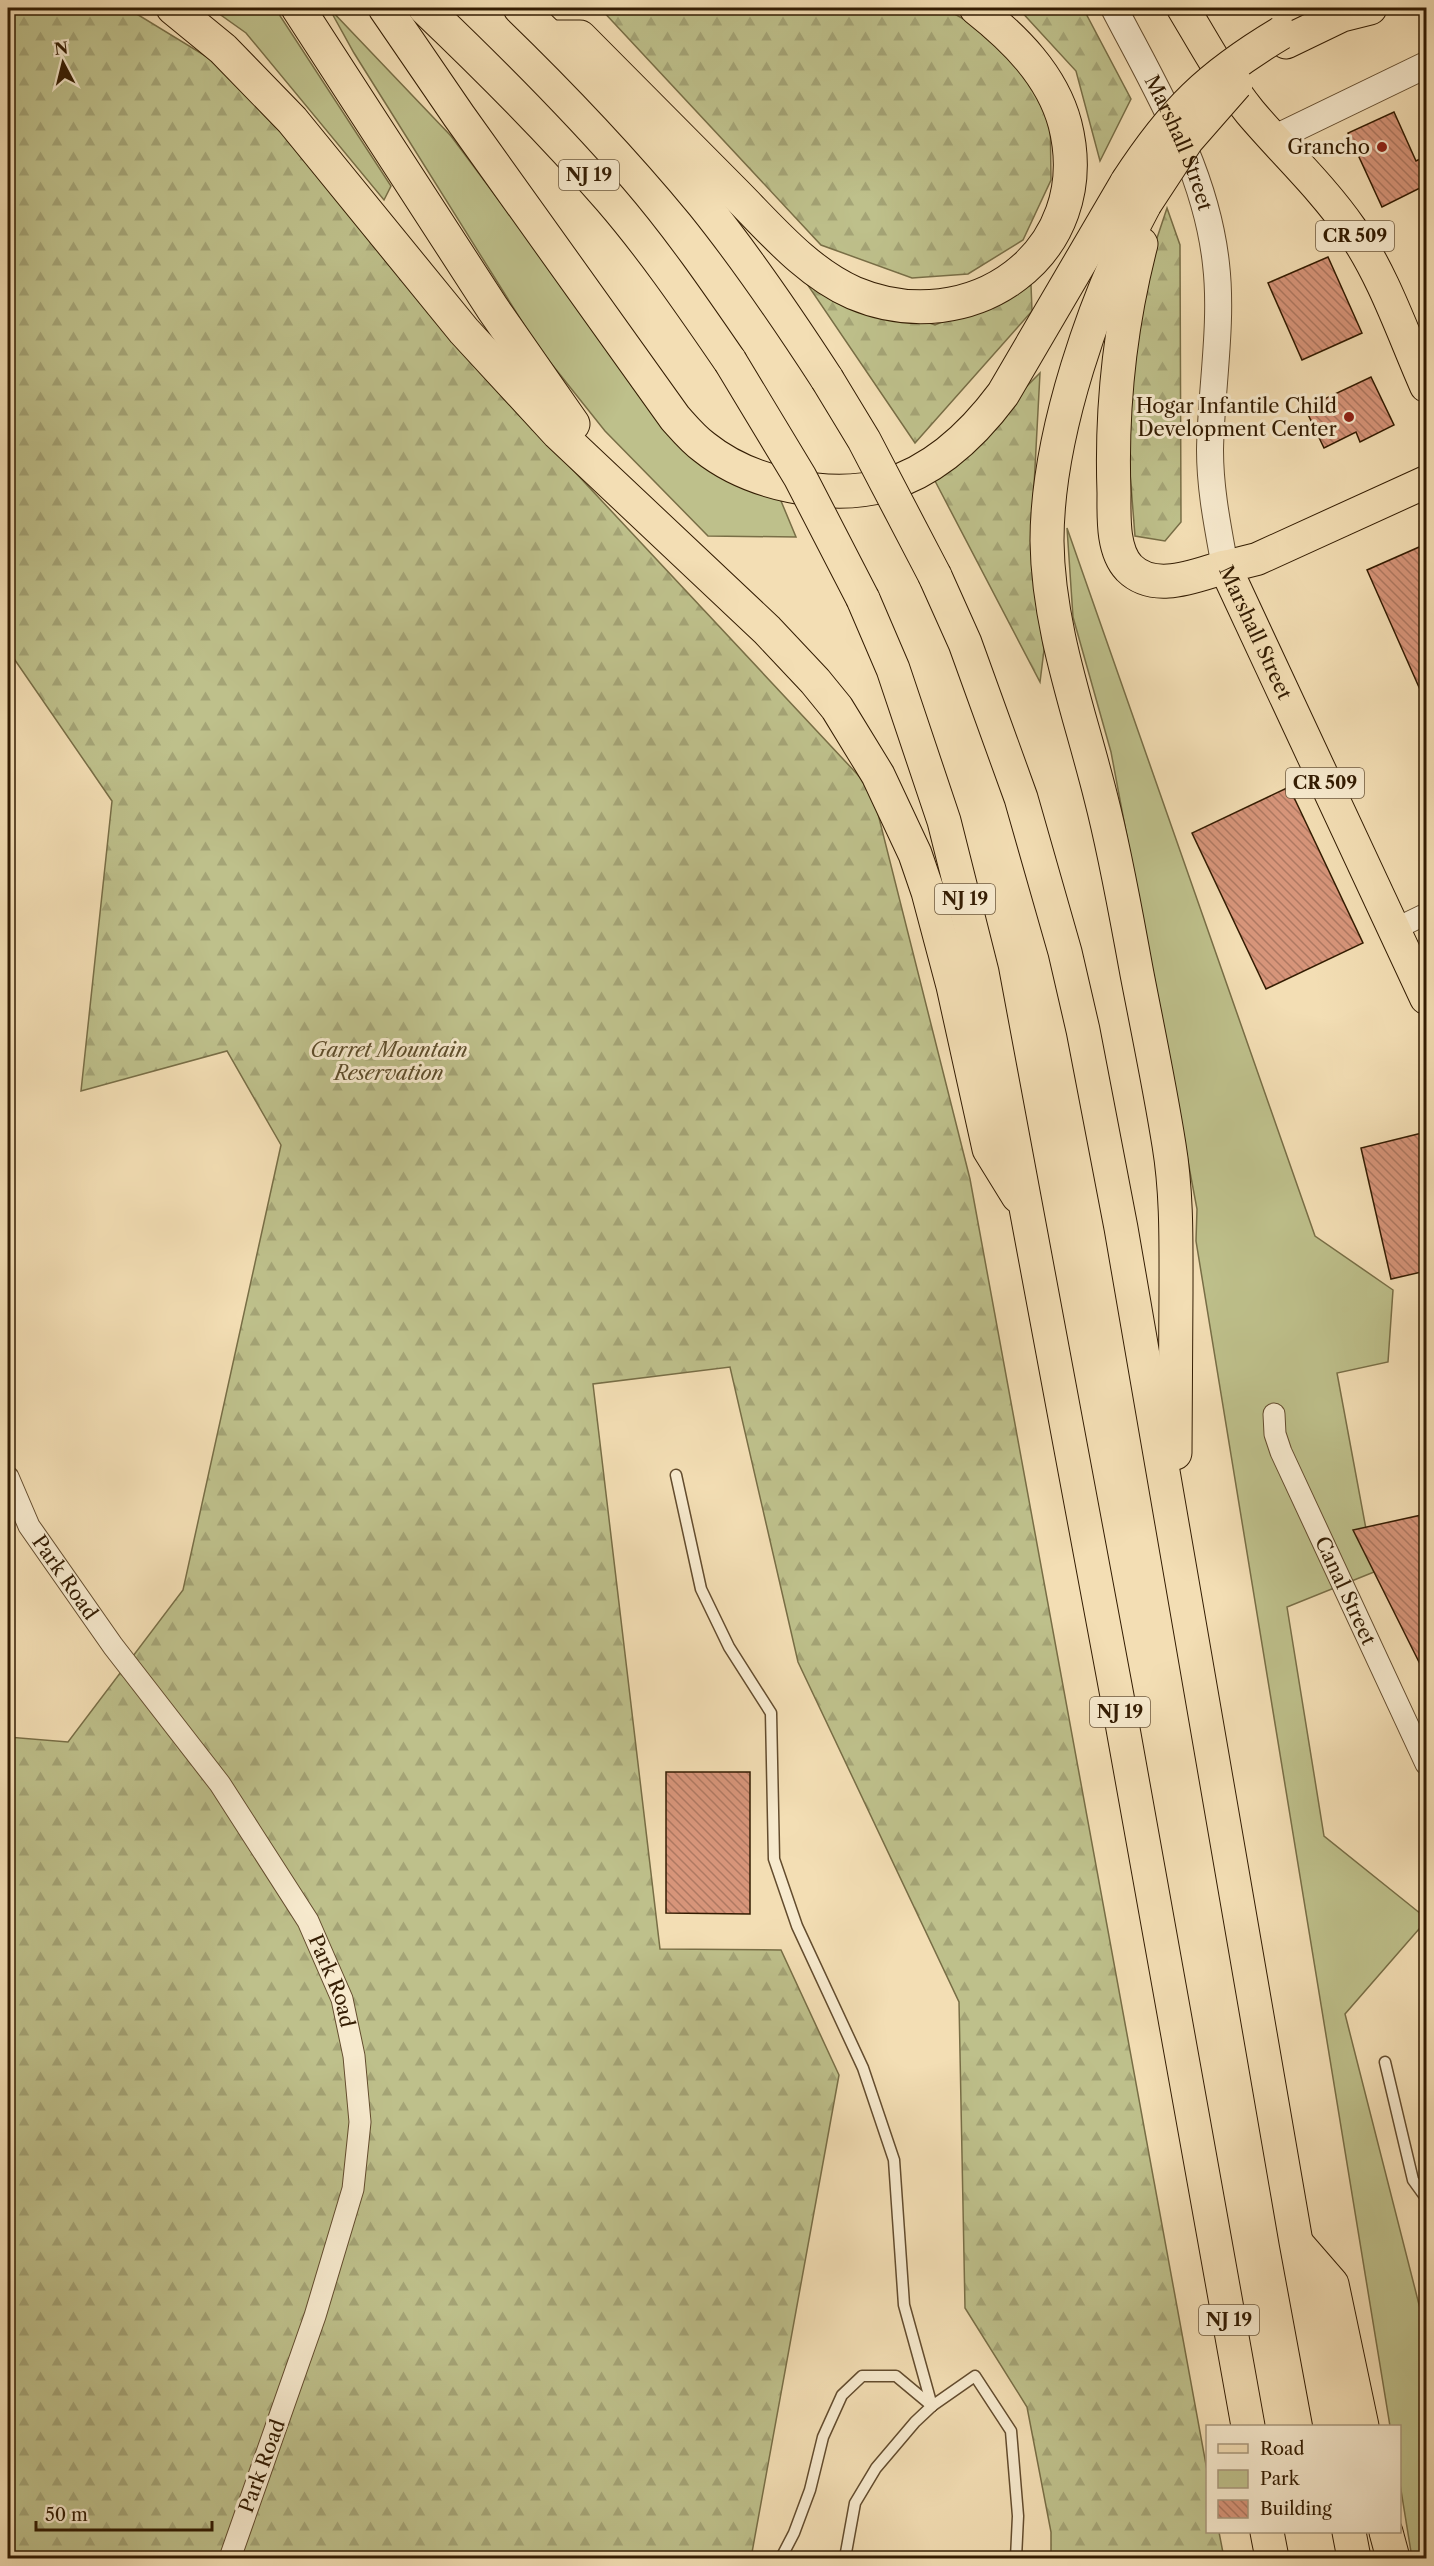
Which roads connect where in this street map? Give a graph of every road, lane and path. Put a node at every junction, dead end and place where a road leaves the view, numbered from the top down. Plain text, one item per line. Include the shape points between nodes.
1 (173, 8) edge
2 (298, 8) edge
3 (385, 8) edge
4 (425, 8) edge
5 (520, 8) edge
6 (976, 8) edge
7 (1114, 8) edge
8 (1183, 8) edge
9 (1369, 8) edge
10 (550, 37) junction
11 (1284, 38) junction
12 (1426, 65) edge
13 (1273, 139) junction
14 (1141, 199) junction
15 (1426, 386) edge
16 (1426, 482) edge
17 (690, 559) junction
18 (1225, 567) junction
19 (1426, 914) edge
20 (1395, 929) junction
21 (1426, 998) edge
22 (1028, 1211) junction
23 (1274, 1414) dead end
24 (676, 1475) dead end
25 (8, 1477) edge
26 (1175, 1541) junction
27 (1426, 1764) edge
28 (1385, 2062) dead end
29 (1426, 2198) edge
30 (1296, 2242) junction
31 (932, 2406) junction
32 (1248, 2425) edge
33 (1330, 2425) edge
34 (1362, 2425) edge
35 (1249, 2533) edge
36 (1267, 2533) edge
37 (1349, 2533) edge
38 (1386, 2533) edge
39 (230, 2559) edge
40 (781, 2559) edge
41 (845, 2559) edge
42 (1016, 2559) edge
43 (1249, 2559) edge
44 (1272, 2559) edge
45 (1354, 2559) edge
46 (1393, 2559) edge

1 - 17 highway via 258,82 505,377
2 - 17 highway via 531,366 613,475
3 - 14 highway via 675,418 704,448 750,473 777,482 832,491 888,484 923,468 965,438 1003,394
4 - 22 highway, NJ 19, bridge via 526,106 612,200 683,294 730,361 800,477 863,598 892,669 944,821 982,972
5 - 10 highway
6 - 10 highway via 1010,36 1032,61 1056,101 1069,145 1068,190 1053,233 1025,269 986,294 940,306 894,304 834,282 791,248 580,37
7 - 18 street, Marshall Street via 1192,164 1213,240 1218,288 1211,480
8 - 13 main road, CR 509 via 1212,57
9 - 11 highway via 1312,21
10 - 26 highway, bridge via 703,205 786,316 891,490 935,576 994,718 1065,952 1099,1109
11 - 14 highway, bridge via 1232,87
11 - 14 highway, bridge via 1222,71 1195,94 1158,137
12 - 13 street
13 - 15 main road, CR 509 via 1330,201 1365,251
14 - 18 highway via 1119,364 1113,444 1116,537 1130,568 1155,581 1174,582
14 - 26 highway via 1083,354 1061,433 1047,538 1059,639 1113,850 1170,1149 1176,1230
16 - 18 main road via 1257,559
17 - 22 highway via 815,681 837,708 878,775 911,844 928,892 989,1149
18 - 20 main road, Marshall Street / CR 509
19 - 20 street
20 - 21 main road, Marshall Street / CR 509
22 - 32 highway, NJ 19
23 - 27 street, Canal Street via 1281,1452
24 - 31 lane via 701,1589 729,1647 771,1713 774,1859 797,1926 863,2068 894,2160 904,2304
25 - 39 street, Park Road via 29,1526 113,1646 220,1784 308,1921 342,1999 354,2056 360,2122 353,2189 315,2316
26 - 30 highway
28 - 29 lane via 1413,2180
30 - 33 highway
30 - 34 highway via 1332,2284
31 - 40 lane via 896,2376 862,2376 842,2396 823,2437 810,2490
31 - 41 lane via 876,2468 855,2503
31 - 42 lane via 975,2376 1011,2432 1018,2516
35 - 43 highway
36 - 44 highway
37 - 45 highway
38 - 46 highway

